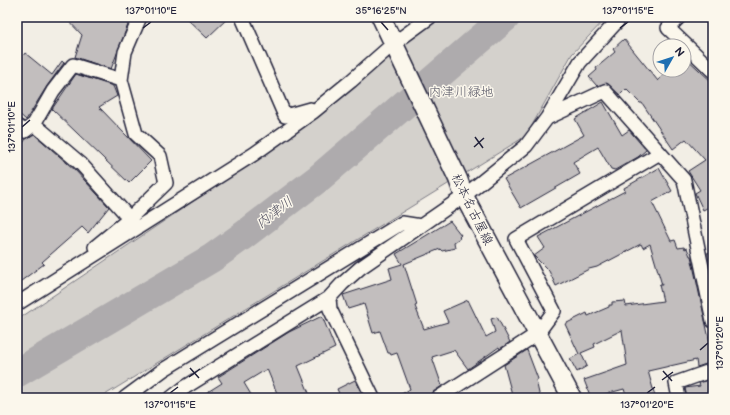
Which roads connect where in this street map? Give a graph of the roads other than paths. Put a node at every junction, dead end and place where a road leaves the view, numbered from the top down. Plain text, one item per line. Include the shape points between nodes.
1 (140, 17) edge
2 (242, 17) edge
3 (381, 17) edge
4 (430, 17) edge
5 (621, 17) edge
6 (679, 17) edge
7 (394, 48) junction
8 (713, 71) edge
9 (121, 80) junction
10 (313, 112) junction
11 (547, 118) junction
12 (34, 124) junction
13 (17, 126) edge
14 (660, 153) junction
15 (461, 187) junction
16 (128, 220) junction
17 (421, 226) junction
18 (78, 266) junction
19 (329, 298) junction
20 (17, 304) edge
21 (713, 321) edge
22 (537, 334) junction
23 (713, 370) edge
24 (125, 398) edge
25 (171, 398) edge
26 (373, 398) edge
27 (438, 398) edge
28 (572, 398) edge
29 (678, 398) edge

1 - 9 street via 125,52
2 - 10 street via 285,116 310,109
3 - 7 main road, 松本名古屋線
4 - 7 street
5 - 11 street via 580,62
6 - 8 street via 668,28
7 - 10 street
7 - 15 main road, 松本名古屋線
9 - 12 street via 73,65 53,91
9 - 16 street via 136,134 160,156 166,183
10 - 18 street via 254,154
11 - 14 street via 605,91
11 - 15 street via 526,146
12 - 13 street via 25,131
12 - 16 street via 81,164 124,212
14 - 21 street via 684,180
14 - 22 street via 516,240 554,311
15 - 17 street
15 - 22 main road, 松本名古屋線
16 - 18 street via 85,254
17 - 19 street via 360,268
17 - 24 street via 402,223 163,370
18 - 20 street
19 - 25 street
19 - 26 street via 330,309
22 - 27 street
22 - 28 main road, 松本名古屋線
23 - 29 street via 676,383

